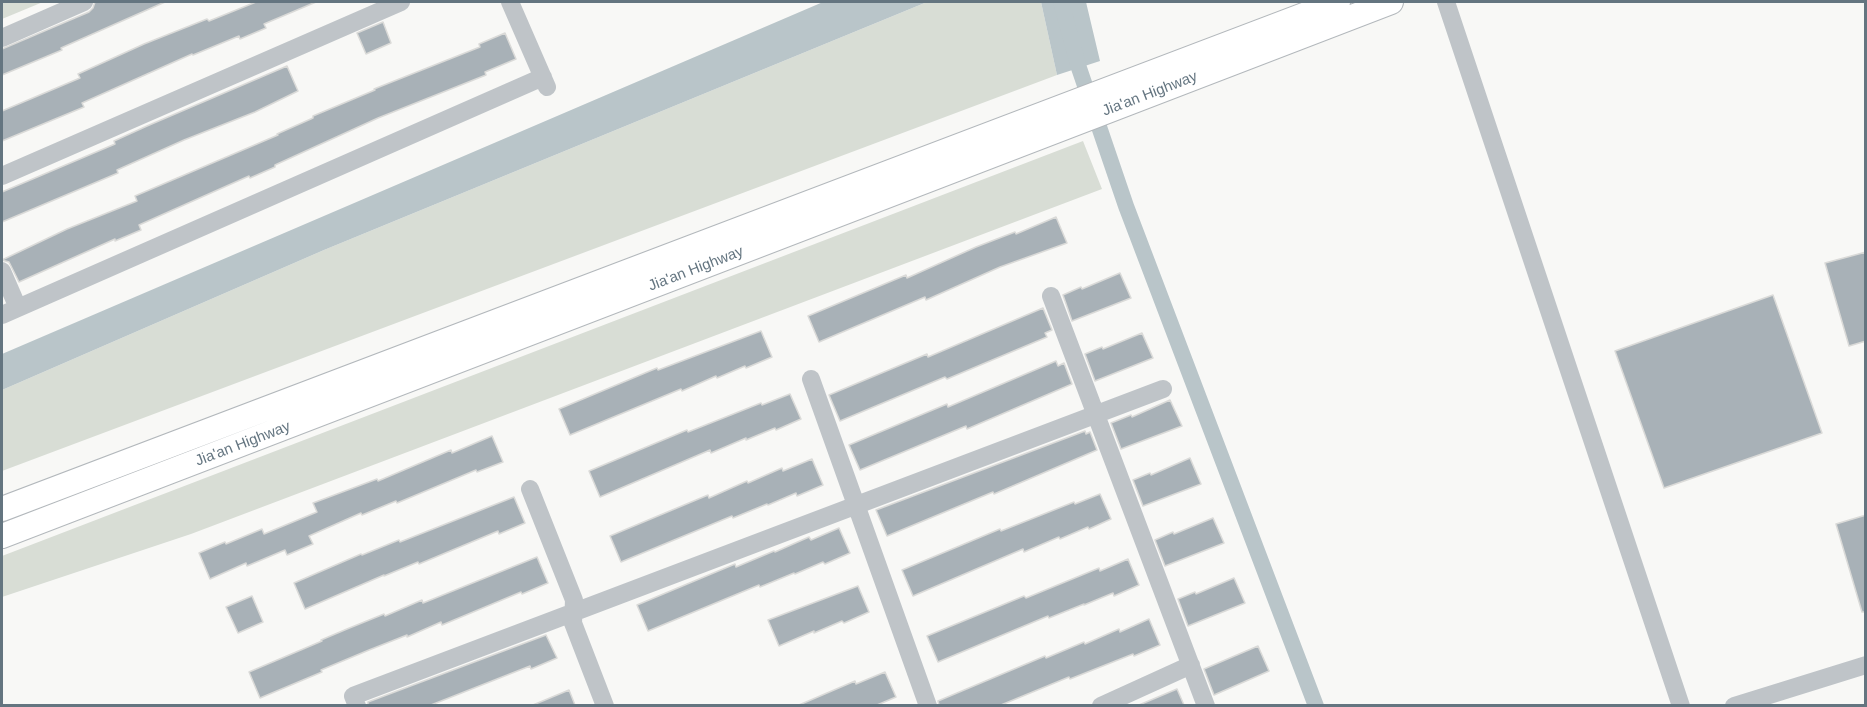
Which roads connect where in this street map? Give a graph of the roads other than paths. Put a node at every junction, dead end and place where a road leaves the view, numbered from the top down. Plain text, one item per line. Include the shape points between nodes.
1 (84, 2) edge
2 (401, 2) edge
3 (510, 2) edge
4 (1338, 2) edge
5 (1391, 2) edge
6 (1446, 2) edge
7 (2, 38) edge
8 (1115, 97) junction
9 (1064, 116) junction
10 (2, 176) edge
11 (2, 271) edge
12 (1051, 296) dead end
13 (10, 312) edge
14 (811, 379) dead end
15 (1163, 388) dead end
16 (1096, 414) junction
17 (530, 489) dead end
18 (856, 504) junction
19 (2, 509) edge
20 (2, 536) edge
21 (574, 610) junction
22 (1191, 665) junction
23 (1866, 665) edge
24 (357, 705) edge
25 (605, 705) edge
26 (928, 705) edge
27 (1101, 705) edge
28 (1206, 705) edge
29 (1681, 705) edge
30 (1734, 705) edge

1 - 7 street
2 - 10 street
3 - 13 street via 545,82
4 - 8 main road, Jia'an Highway
5 - 8 main road, Jia'an Highway
6 - 29 street
8 - 9 main road, Jia'an Highway
9 - 19 main road, Jia'an Highway
9 - 20 main road, Jia'an Highway
11 - 13 street
12 - 16 street
14 - 18 street
15 - 16 street
16 - 18 street
16 - 22 street
17 - 21 street via 574,600
18 - 21 street
18 - 26 street
21 - 24 street via 353,696
21 - 25 street via 573,623
22 - 27 street
22 - 28 street
23 - 30 street

